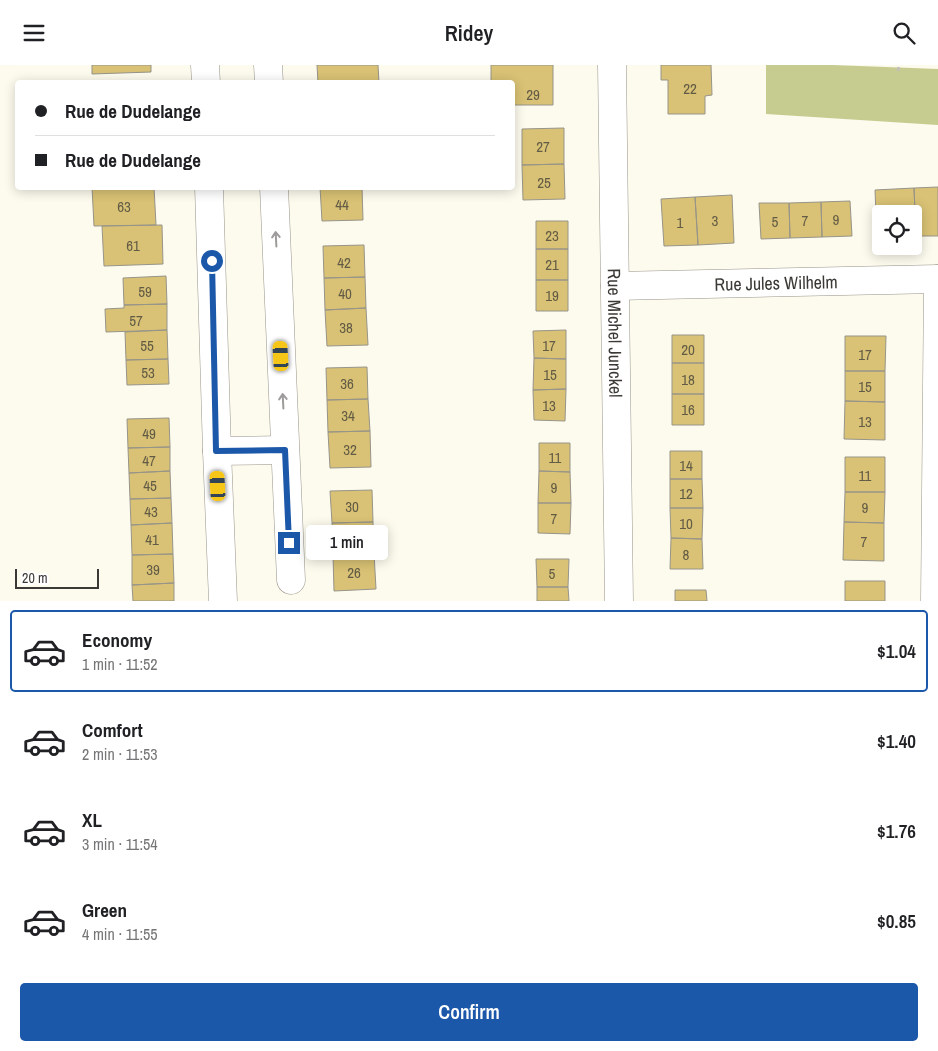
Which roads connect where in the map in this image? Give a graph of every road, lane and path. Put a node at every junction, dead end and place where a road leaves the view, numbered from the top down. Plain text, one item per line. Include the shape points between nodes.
1 (205, 65) edge
2 (268, 65) edge
3 (612, 65) edge
4 (899, 65) edge
5 (898, 71) dead end
6 (206, 80) edge
7 (269, 80) edge
8 (209, 190) edge
9 (274, 190) edge
10 (938, 279) edge
11 (615, 286) junction
12 (285, 450) junction
13 (216, 451) junction
14 (937, 553) edge
15 (291, 580) dead end
16 (223, 601) edge
17 (619, 601) edge
18 (935, 601) edge

1 - 6 street
2 - 7 street
3 - 11 street, Rue Michel Junckel
4 - 5 path
8 - 13 street
12 -> 9 street
10 - 11 street, Rue Jules Wilhelm
10 - 14 street
11 - 17 street, Rue Michel Junckel
12 - 13 street
12 - 15 street
13 - 16 street
14 - 18 street

